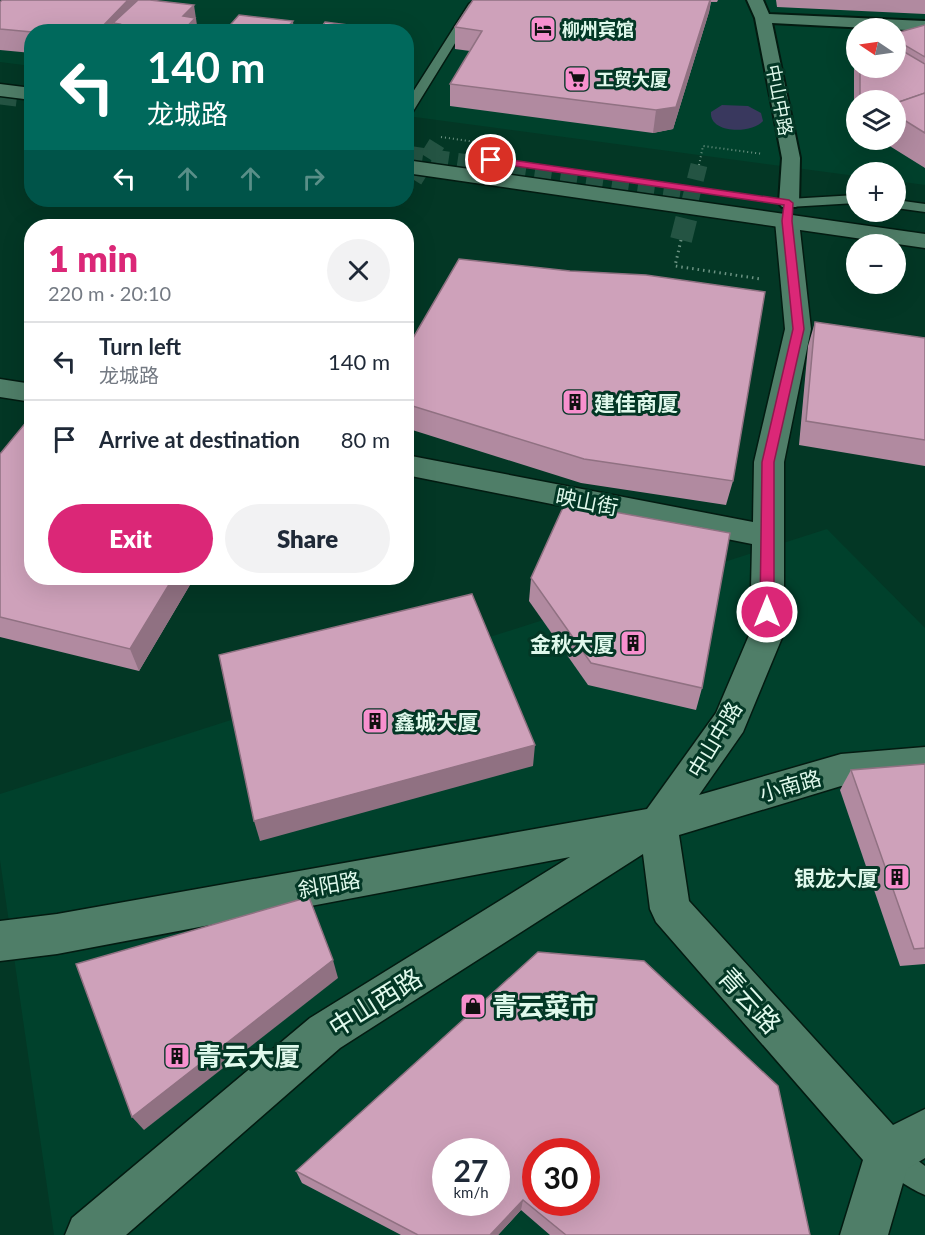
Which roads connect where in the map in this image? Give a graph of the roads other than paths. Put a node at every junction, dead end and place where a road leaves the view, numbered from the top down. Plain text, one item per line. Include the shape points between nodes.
1 (484, 0) edge
2 (755, 0) edge
3 (763, 18) junction
4 (925, 26) edge
5 (0, 90) edge
6 (24, 93) edge
7 (414, 100) edge
8 (0, 107) edge
9 (24, 110) edge
10 (414, 149) tunnel mouth
11 (414, 167) tunnel mouth
12 (846, 201) edge
13 (906, 205) edge
14 (925, 208) edge
15 (788, 212) junction
16 (925, 222) edge
17 (925, 241) edge
18 (0, 388) edge
19 (24, 392) edge
20 (414, 467) edge
21 (767, 536) junction
22 (925, 763) edge
23 (658, 824) junction
24 (0, 941) edge
25 (906, 1143) edge
26 (925, 1182) edge
27 (89, 1235) edge
28 (864, 1235) edge

1 - 7 lane via 474,4
2 - 3 street, 中山中路
3 - 4 street
3 - 15 street, 中山中路 via 791,158
5 - 6 street
8 - 9 street
10 - 15 street
11 - 15 street
12 - 15 lane
13 - 14 lane
15 - 16 street
15 - 17 street
15 - 21 street, 中山中路 via 794,284 804,330 768,462
18 - 19 street
20 - 21 street, 映山街
21 - 23 street, 中山中路 via 767,633 730,721
22 - 23 street, 小南路 via 841,770
23 - 24 street, 斜阳路 via 57,934
23 - 25 street, 青云路 via 670,909
23 - 27 street, 中山西路 via 325,1033
25 - 26 lane
25 - 28 street

